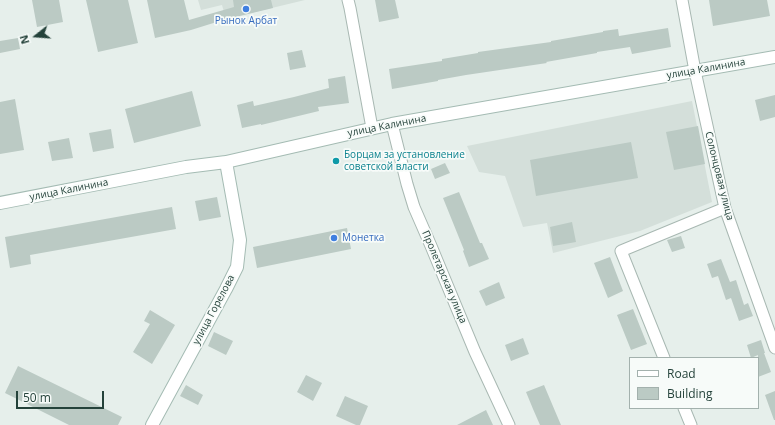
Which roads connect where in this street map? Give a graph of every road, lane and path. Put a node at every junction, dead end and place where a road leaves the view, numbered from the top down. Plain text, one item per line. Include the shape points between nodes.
1 (348, 0) edge
2 (682, 0) edge
3 (775, 57) edge
4 (695, 71) junction
5 (392, 124) junction
6 (372, 128) junction
7 (226, 162) junction
8 (0, 203) edge
9 (725, 208) junction
10 (775, 348) edge
11 (664, 357) edge
12 (684, 409) edge
13 (152, 425) edge
14 (509, 425) edge
15 (691, 425) edge

1 - 6 street
2 - 4 street, Солонцовая улица
3 - 4 street, улица Калинина
4 - 5 street, улица Калинина
4 - 9 street, Солонцовая улица
5 - 6 street, улица Калинина
5 - 14 street, Пролетарская улица via 414,207 475,352
6 - 7 street, улица Калинина
7 - 8 street, улица Калинина via 186,167
7 - 13 street, улица Горелова via 240,240 237,268
9 - 10 street, Солонцовая улица
9 - 11 street via 621,251
12 - 15 street

